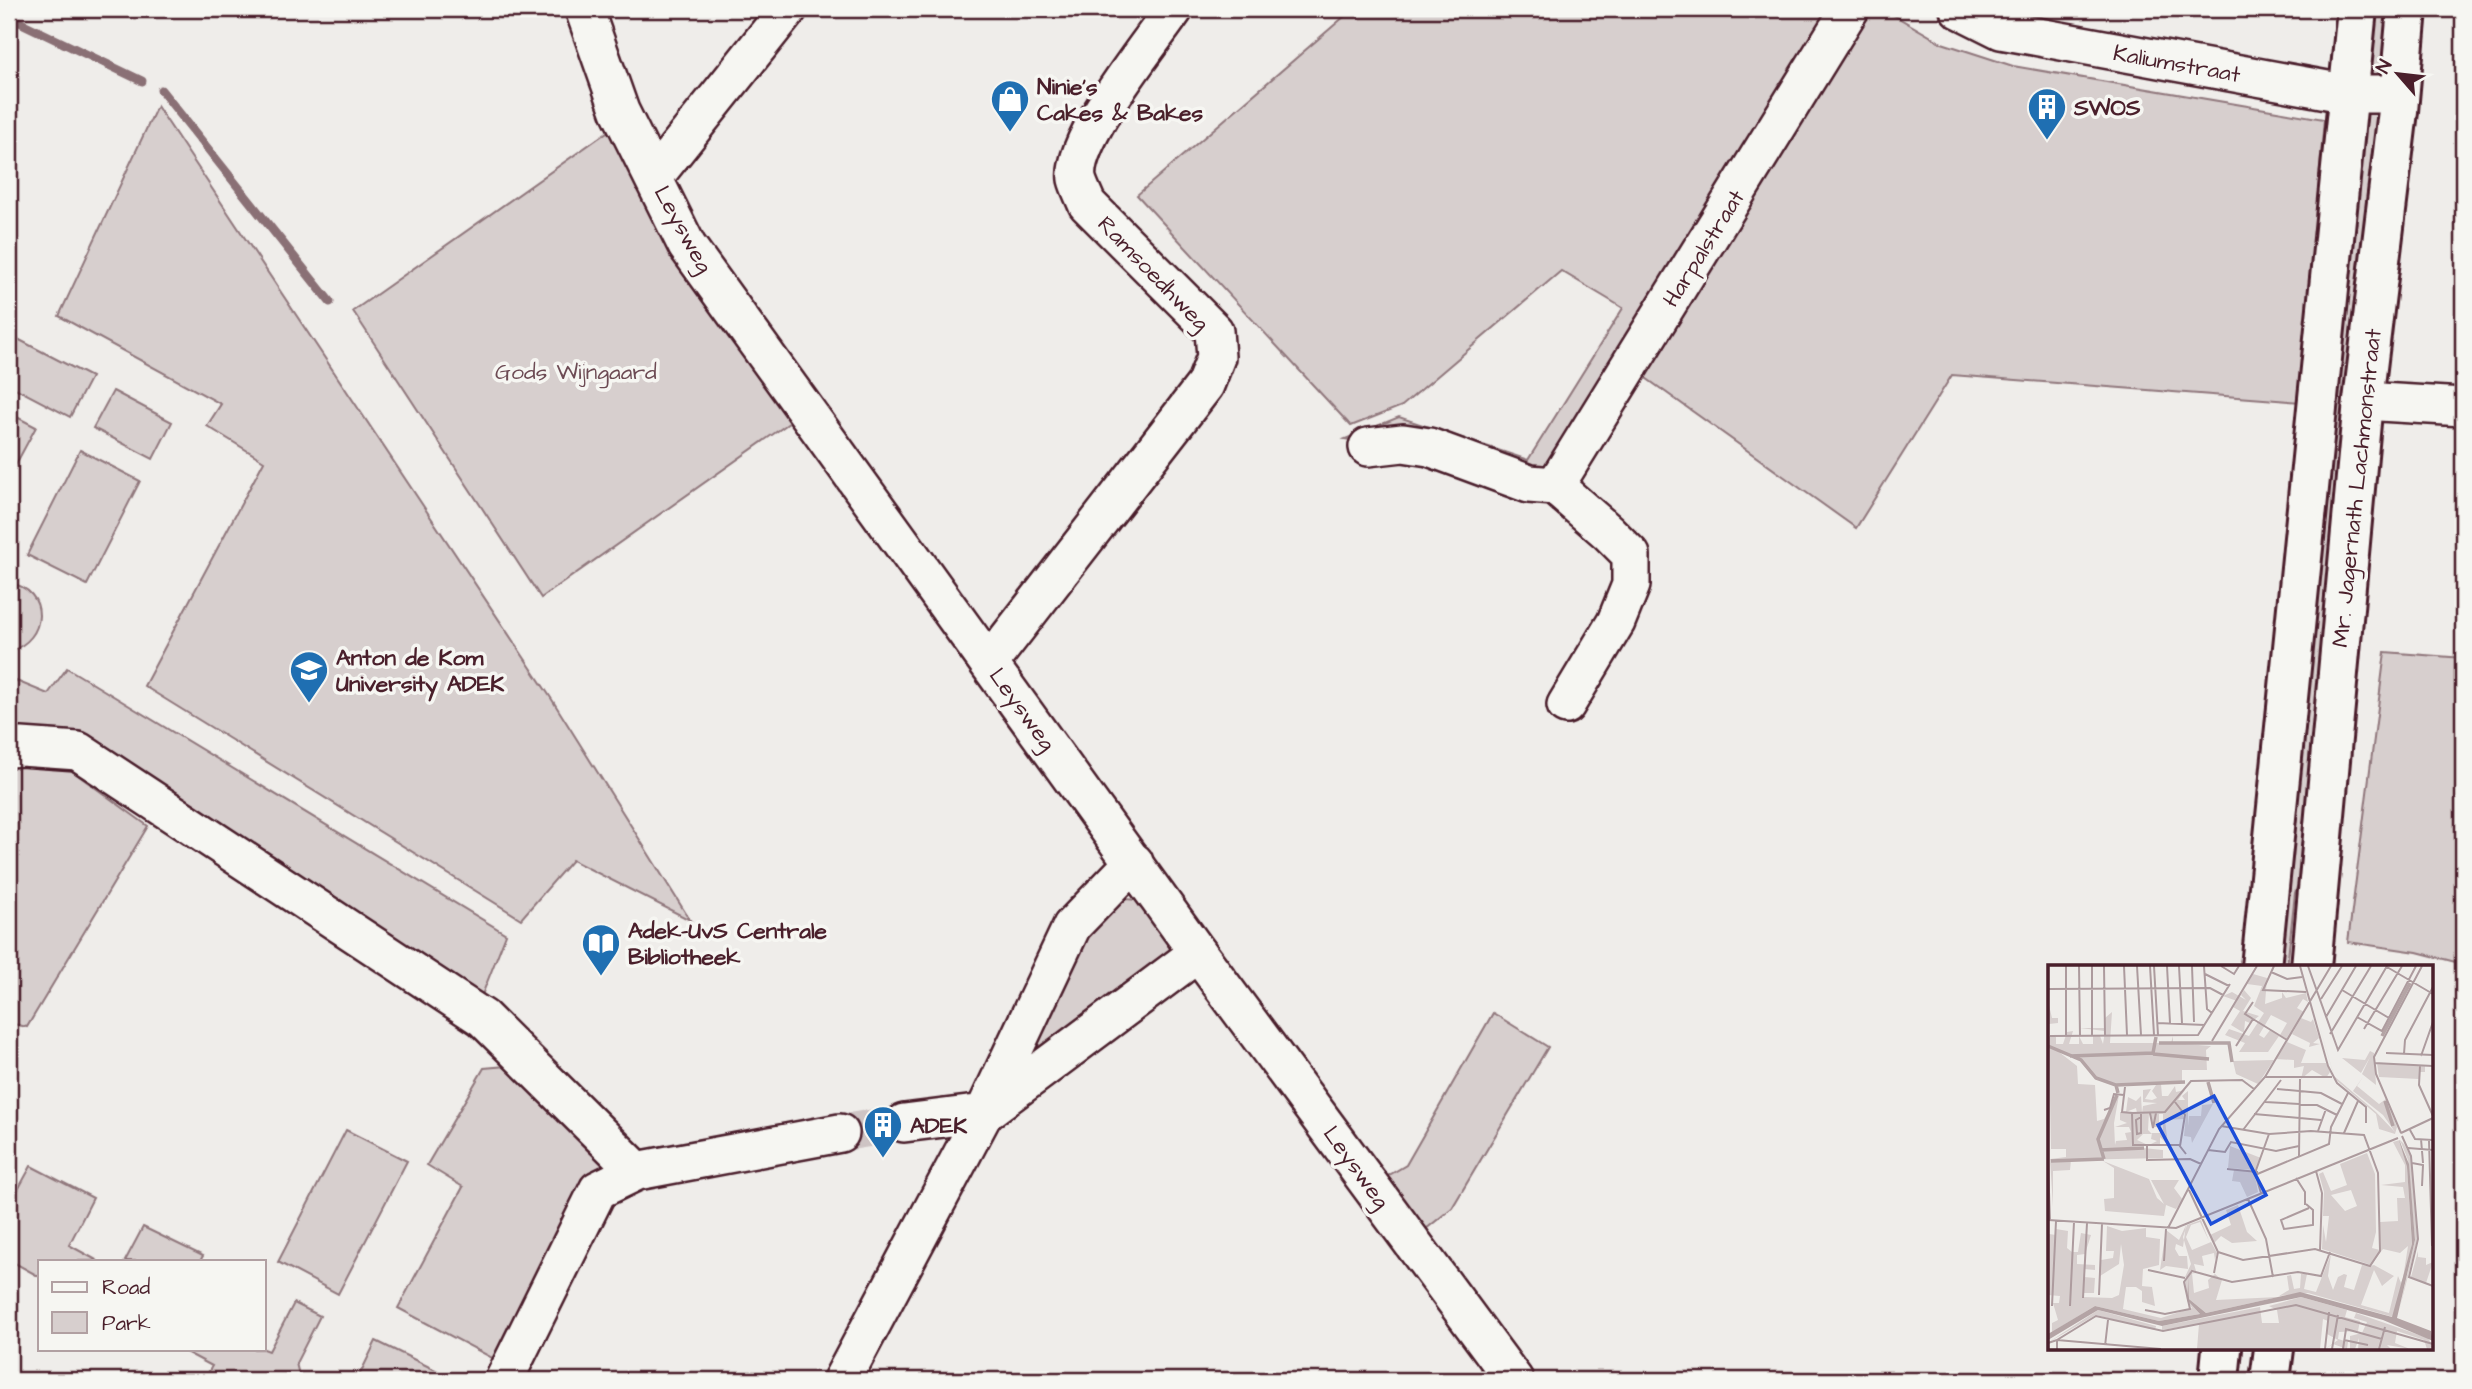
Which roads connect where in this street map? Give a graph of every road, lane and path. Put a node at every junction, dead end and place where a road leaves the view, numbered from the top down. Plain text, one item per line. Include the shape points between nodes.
1 (584, 9) edge
2 (788, 9) edge
3 (1174, 9) edge
4 (1850, 9) edge
5 (1962, 9) edge
6 (2357, 9) edge
7 (2407, 9) edge
8 (2349, 94) junction
9 (2399, 94) junction
10 (654, 177) junction
11 (2363, 401) junction
12 (2463, 407) edge
13 (1368, 447) dead end
14 (1555, 486) junction
15 (990, 662) junction
16 (1566, 705) dead end
17 (9, 748) edge
18 (1134, 862) junction
19 (1198, 953) junction
20 (2261, 965) edge
21 (2311, 965) edge
22 (984, 1113) junction
23 (904, 1123) tunnel mouth
24 (841, 1133) tunnel mouth
25 (637, 1171) junction
26 (2222, 1350) edge
27 (2273, 1350) edge
28 (504, 1380) edge
29 (842, 1380) edge
30 (1514, 1380) edge
31 (2219, 1380) edge
32 (2270, 1380) edge

1 - 10 street, Leysweg via 620,111
2 - 10 street
3 - 15 street, Ramsoedhweg via 1116,89 1081,150 1077,178 1087,204 1214,331 1216,357 1205,384
4 - 14 street, Harpalstraat
5 - 8 street, Kaliumstraat via 2001,30
6 - 8 main road, Mr. Jagernath Lachmonstraat
7 - 9 main road, Mr. Jagernath Lachmonstraat
8 - 9 street, Kaliumstraat
8 - 20 main road, Mr. Jagernath Lachmonstraat
9 - 11 main road, Mr. Jagernath Lachmonstraat
10 - 15 street, Leysweg via 687,246
11 - 12 street
11 - 21 main road, Mr. Jagernath Lachmonstraat
13 - 14 street via 1403,443 1429,447 1529,484
14 - 16 street via 1631,555 1631,585 1616,621
15 - 18 street, Leysweg
17 - 25 street via 78,751 483,1018
18 - 19 street, Leysweg
18 - 22 street via 1072,926
19 - 22 street
19 - 30 street, Leysweg
22 - 23 street
22 - 29 street
24 - 25 street
25 - 28 street via 598,1190
26 - 31 main road
27 - 32 main road

